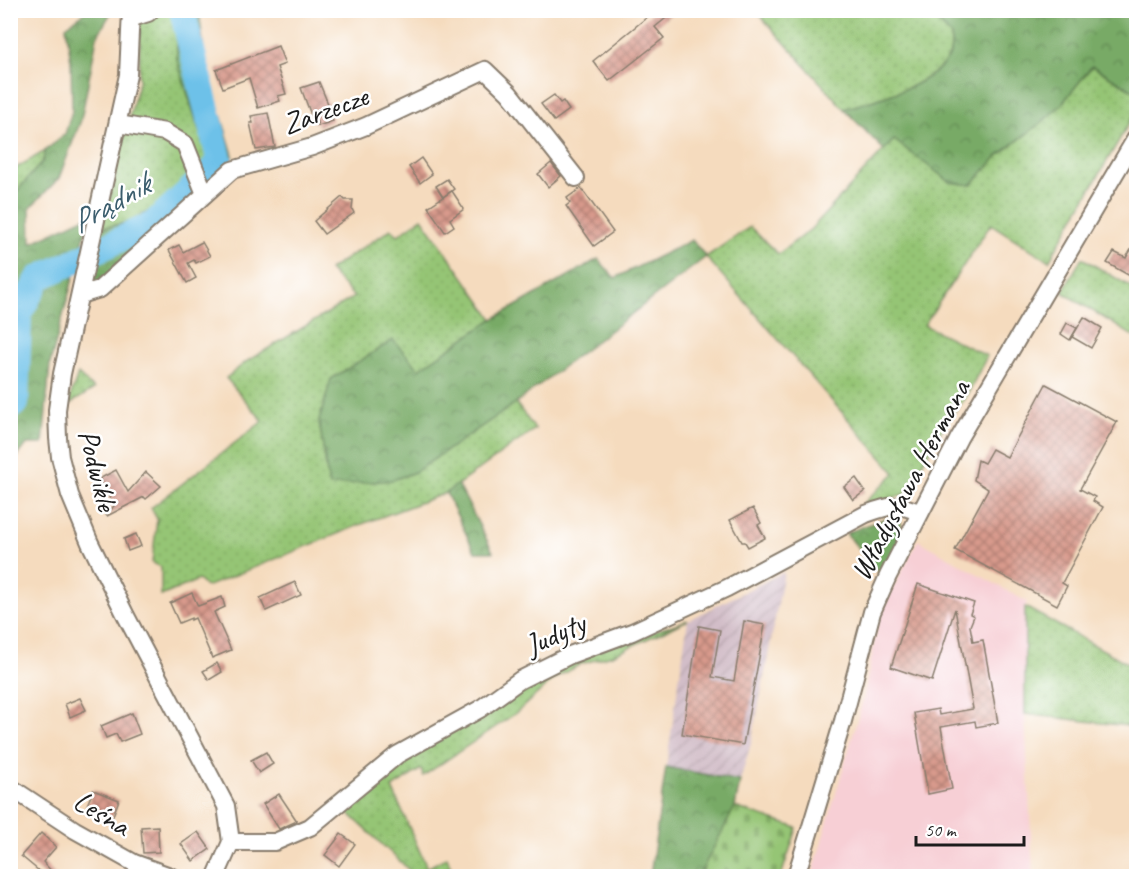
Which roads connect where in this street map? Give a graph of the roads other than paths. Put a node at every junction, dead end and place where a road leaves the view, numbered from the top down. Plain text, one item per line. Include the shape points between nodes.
1 (151, 10) edge
2 (131, 14) edge
3 (118, 124) junction
4 (1137, 138) edge
5 (576, 178) dead end
6 (204, 192) junction
7 (81, 289) junction
8 (920, 513) junction
9 (10, 787) edge
10 (231, 842) junction
11 (170, 876) edge
12 (216, 876) edge
13 (796, 876) edge

1 - 2 street
2 - 3 street, Podwikle via 128,75
3 - 6 street via 165,132 184,144
3 - 7 street, Podwikle
4 - 8 street, Władysława Hermana via 964,430
5 - 6 street, Zarzecze via 509,93 485,70 366,126 312,147 232,170
6 - 7 street, Zarzecze via 100,289
7 - 10 street, Podwikle via 57,410 60,457 70,495 126,616 226,806
8 - 10 street, Judyty via 899,505 866,514 727,588 632,632 570,655 520,680 480,709 397,755 310,827 275,842
8 - 13 street, Władysława Hermana via 872,612
9 - 11 street, Leśna via 125,858
10 - 12 street

